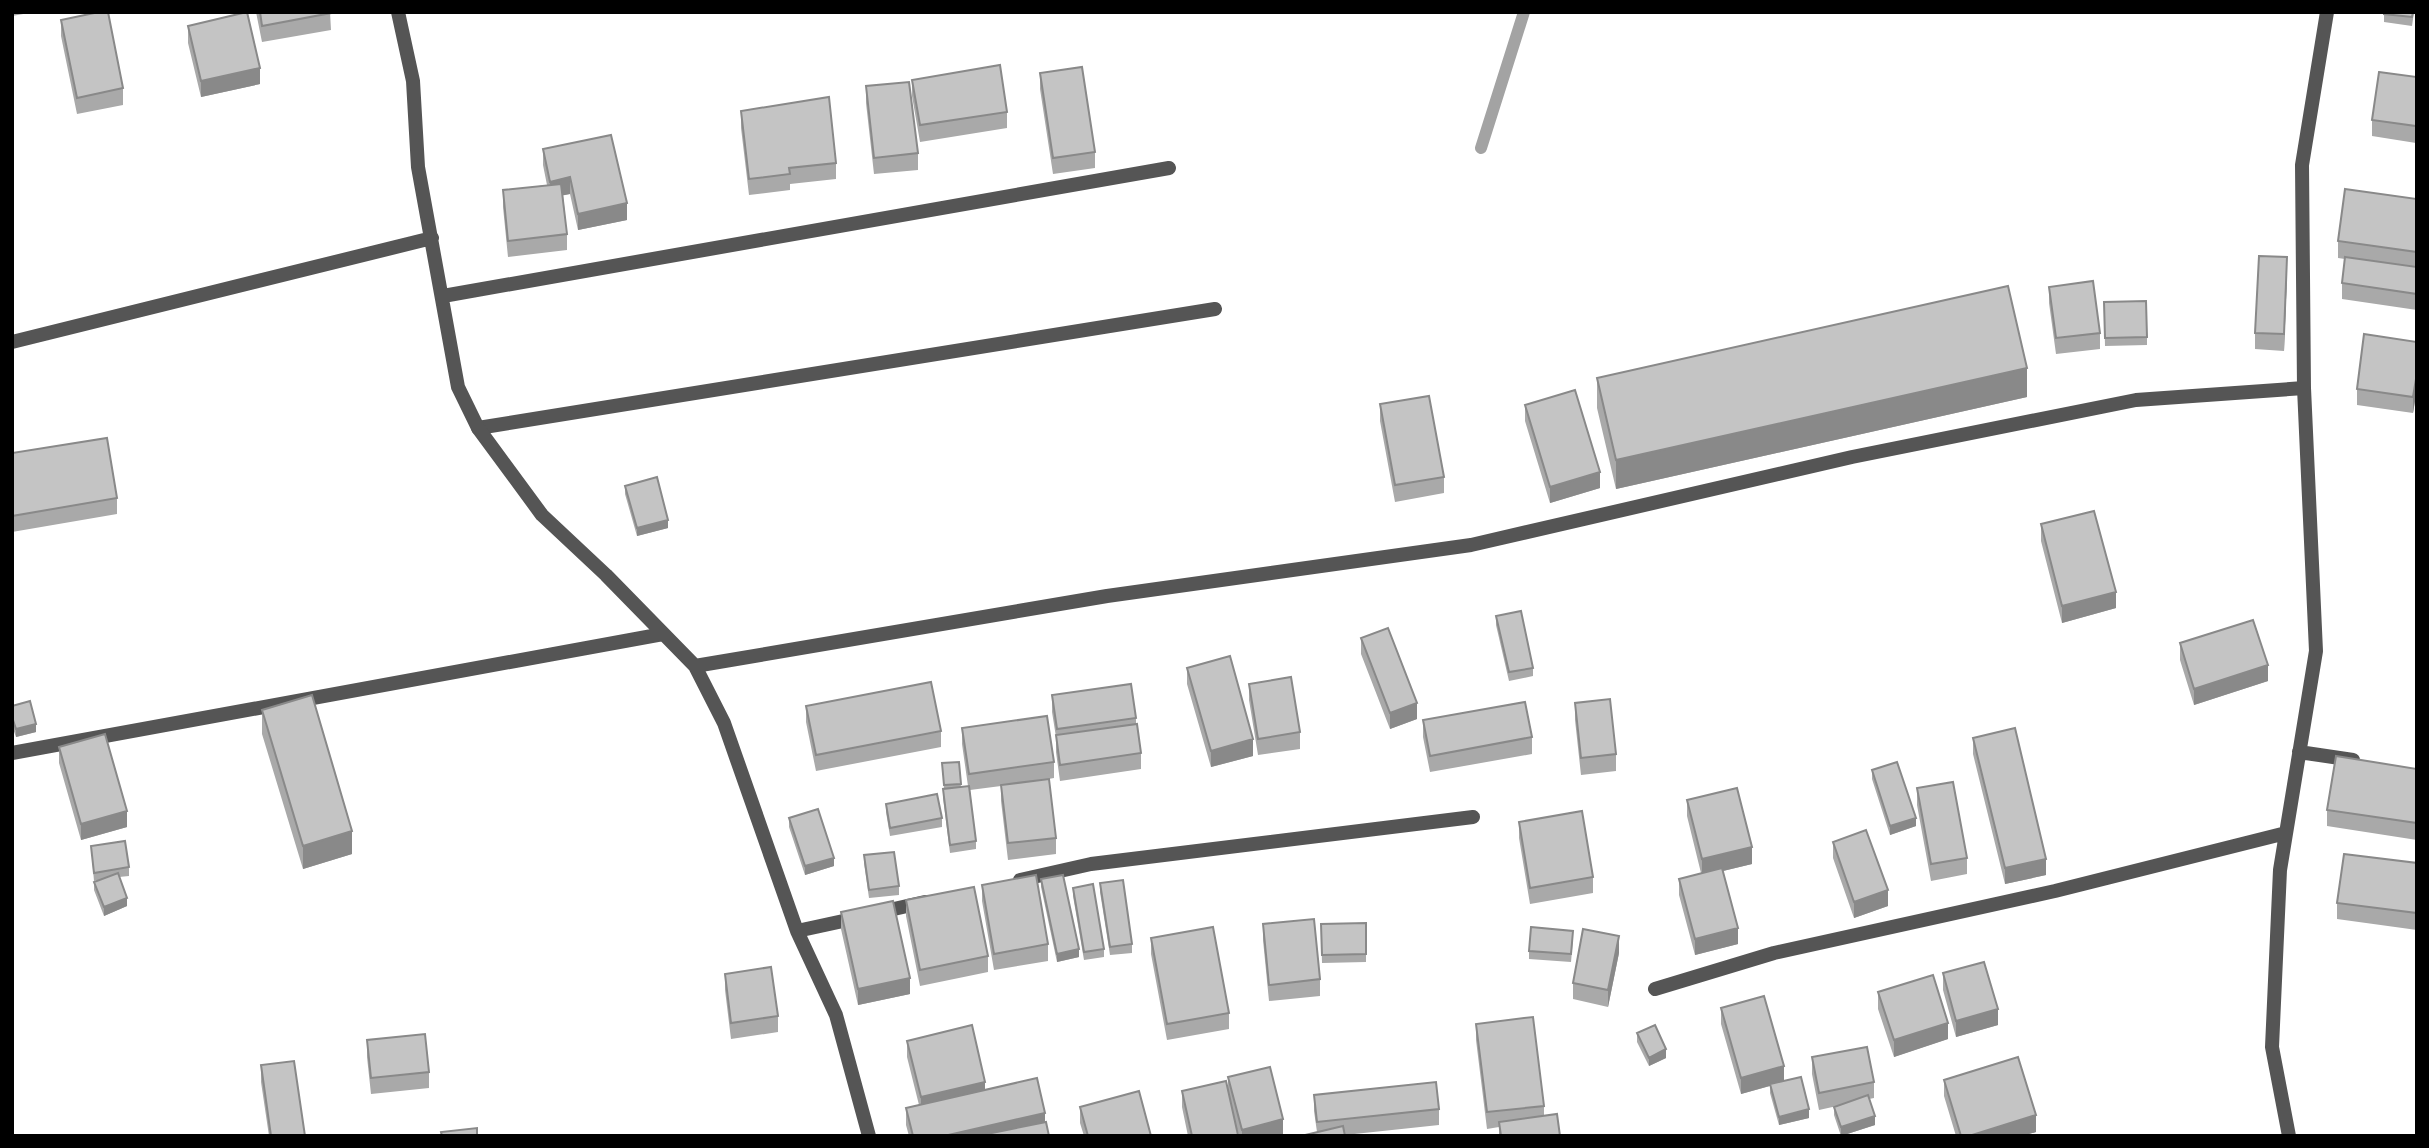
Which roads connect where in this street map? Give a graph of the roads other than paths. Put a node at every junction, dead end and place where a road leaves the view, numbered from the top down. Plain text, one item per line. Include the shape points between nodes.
1 (398, 12) edge
2 (2327, 12) edge
3 (1169, 168) dead end
4 (432, 238) junction
5 (443, 296) junction
6 (1215, 309) dead end
7 (12, 342) edge
8 (2304, 388) junction
9 (478, 428) junction
10 (663, 634) junction
11 (695, 666) junction
12 (2299, 752) junction
13 (12, 753) edge
14 (2364, 762) edge
15 (1473, 817) dead end
16 (2286, 833) junction
17 (1010, 883) edge
18 (944, 898) edge
19 (797, 931) junction
20 (1655, 989) dead end
21 (869, 1136) edge
22 (2289, 1136) edge

1 - 4 street via 413,81 418,167
2 - 8 street via 2302,165
3 - 5 street
4 - 5 street
4 - 7 street
5 - 9 street via 458,387
6 - 9 street
8 - 11 street via 2136,400 1852,457 1471,545 1107,596
8 - 12 street via 2316,651
9 - 10 street via 542,515
10 - 11 street
10 - 13 street
11 - 19 street via 724,723
12 - 14 street
12 - 16 street
15 - 17 street via 1091,864
16 - 20 street via 2055,891 1774,953
16 - 22 street via 2280,870 2272,1047
18 - 19 street
19 - 21 street via 836,1015

